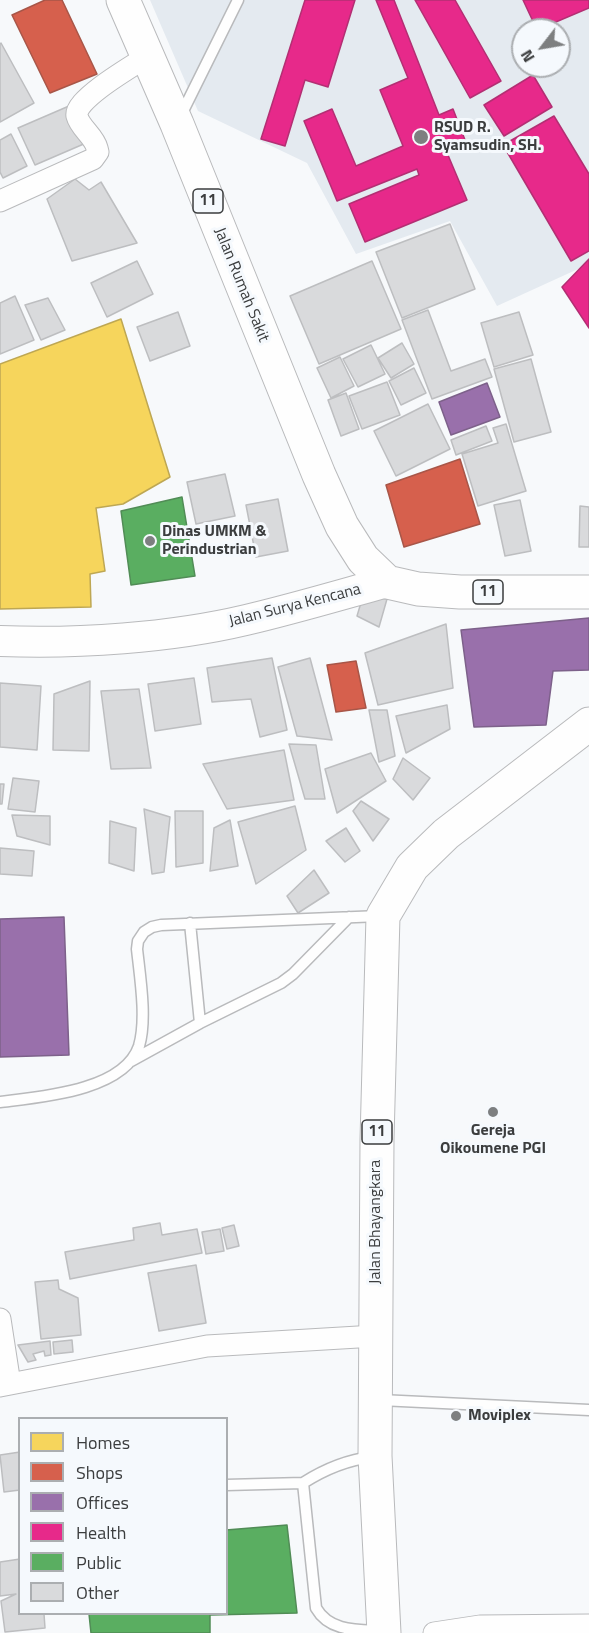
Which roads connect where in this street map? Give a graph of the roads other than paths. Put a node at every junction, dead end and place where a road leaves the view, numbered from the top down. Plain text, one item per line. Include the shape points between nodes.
1 (123, 0) edge
2 (238, 0) edge
3 (148, 56) junction
4 (177, 124) junction
5 (0, 201) edge
6 (387, 582) junction
7 (589, 592) edge
8 (0, 641) edge
9 (589, 724) edge
10 (383, 916) junction
11 (349, 917) junction
12 (190, 923) junction
13 (200, 1023) junction
14 (131, 1061) junction
15 (0, 1102) edge
16 (0, 1319) edge
17 (375, 1336) junction
18 (5, 1385) edge
19 (375, 1400) junction
20 (589, 1410) edge
21 (375, 1456) junction
22 (303, 1483) junction
23 (228, 1485) edge
24 (589, 1625) edge
25 (384, 1632) edge
26 (434, 1633) edge

1 - 3 highway, Jalan Rumah Sakit / 11
2 - 4 lane
3 - 4 highway, Jalan Rumah Sakit / 11
3 - 5 street via 90,95 76,111 98,148 93,159
4 - 6 highway, Jalan Rumah Sakit / 11 via 342,526 363,559
6 - 7 highway, Jalan Surya Kencana / 11 via 418,590
6 - 8 street, Jalan Surya Kencana via 244,621 164,634 46,643
9 - 10 highway, Jalan Bhayangkara / 11 via 446,834 412,867
10 - 11 lane
10 - 17 highway, Jalan Bhayangkara / 11
11 - 12 lane
11 - 13 lane via 281,983
12 - 13 lane
12 - 14 lane via 152,927 138,941 142,1010 139,1045
13 - 14 lane
14 - 15 lane via 116,1074 76,1090
16 - 18 street
17 - 18 street via 207,1346
17 - 19 highway, Jalan Bhayangkara / 11
19 - 20 lane
19 - 21 highway, Jalan Bhayangkara / 11
21 - 22 lane via 351,1459
21 - 25 highway, Jalan Bhayangkara / 11
22 - 23 lane
22 - 25 lane via 319,1614 346,1629
24 - 26 street via 480,1626

